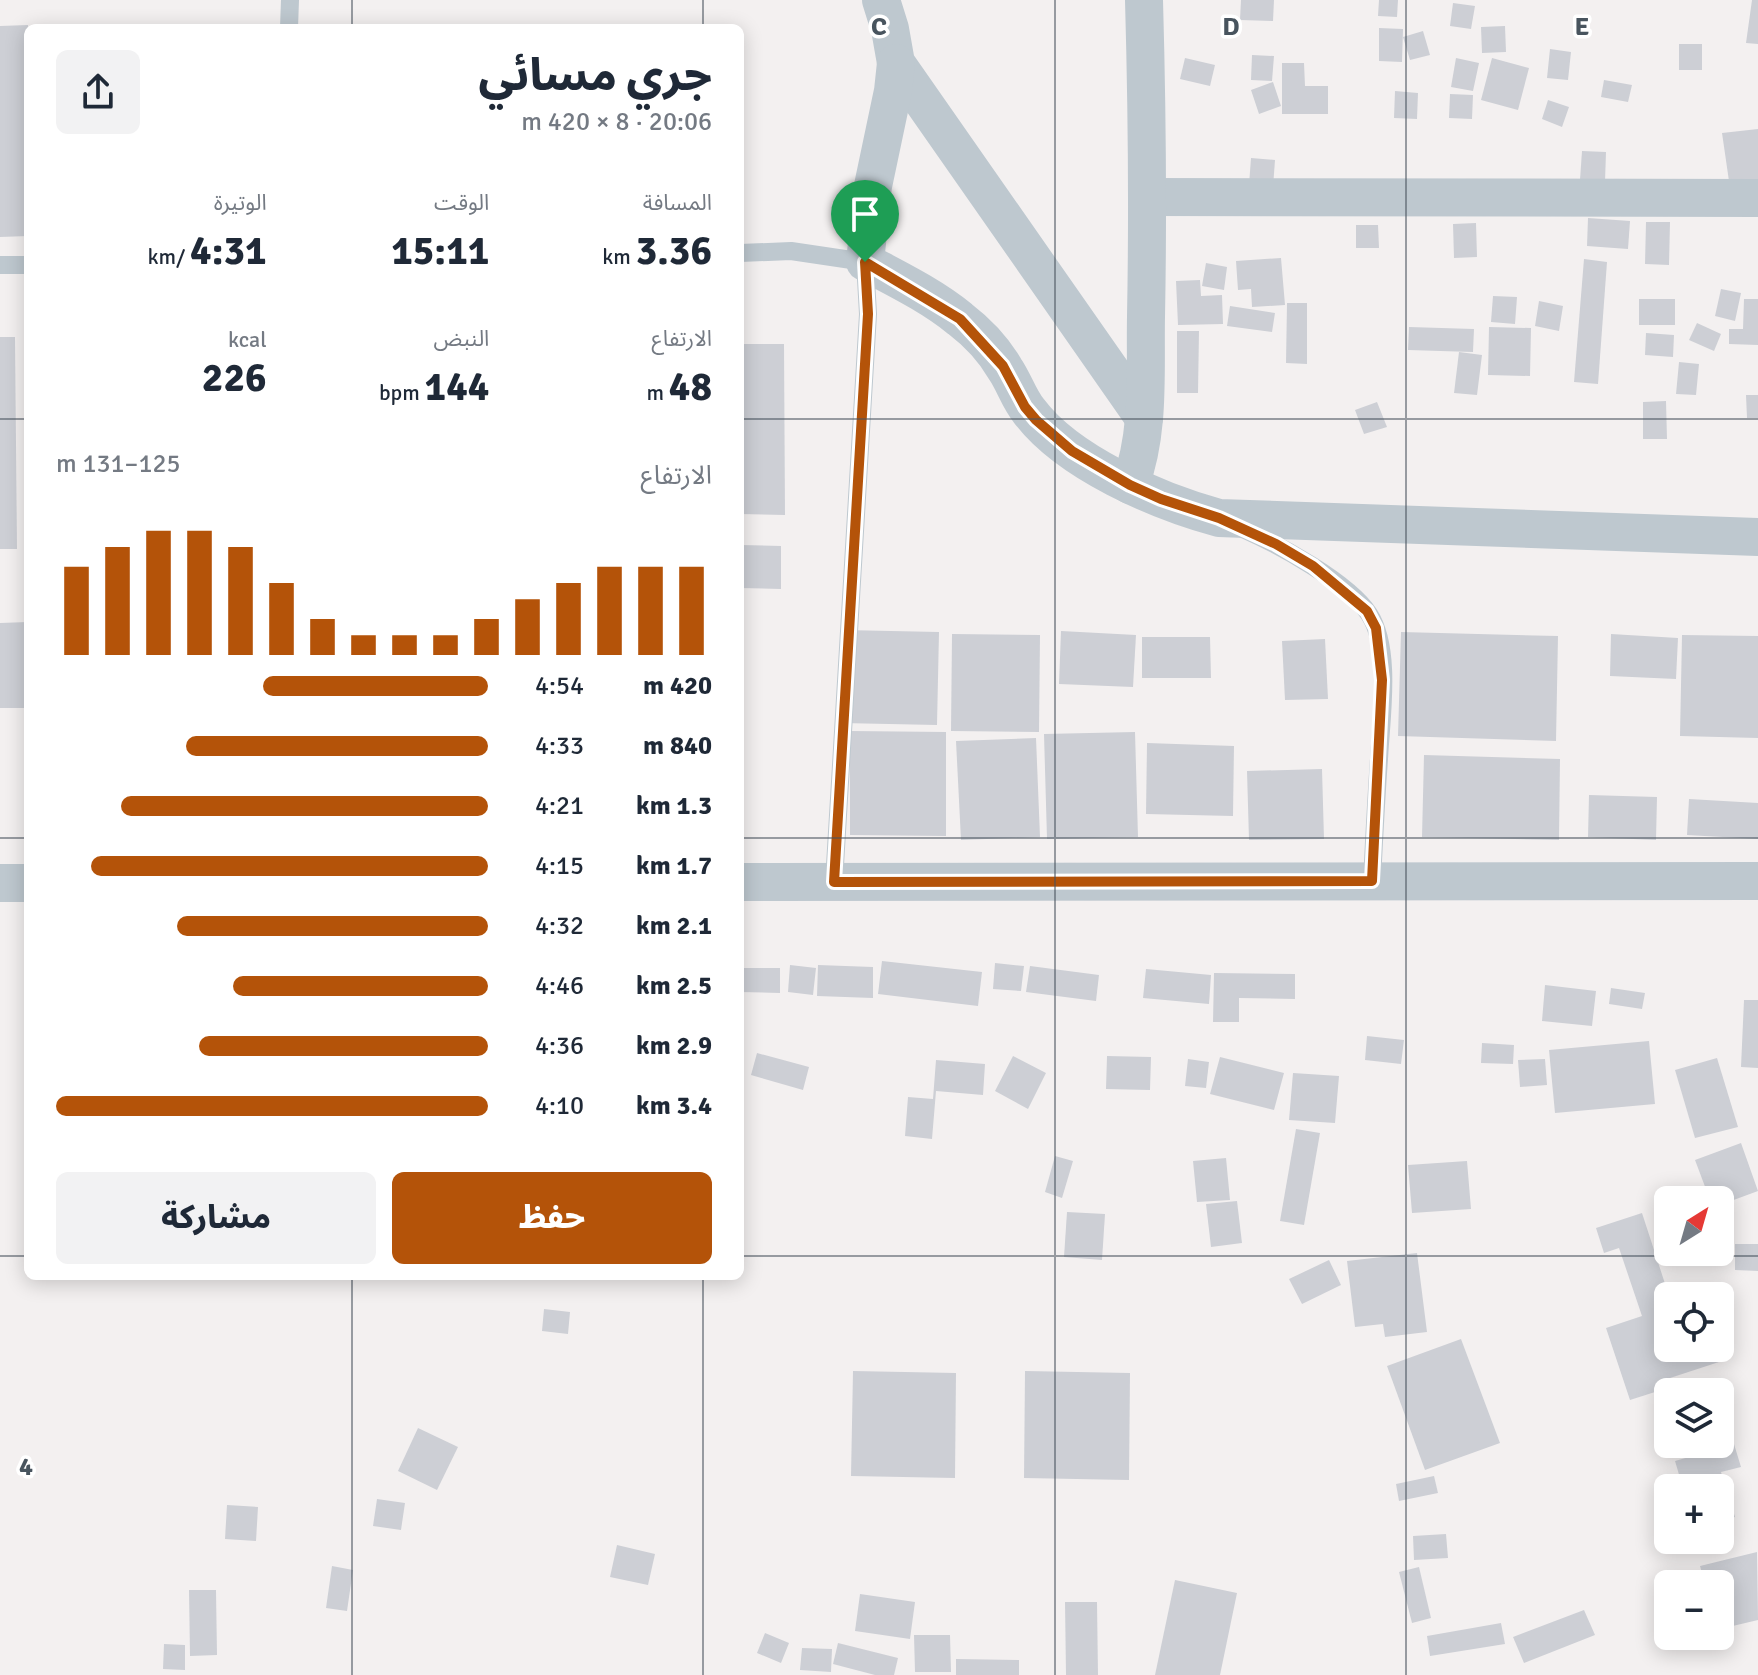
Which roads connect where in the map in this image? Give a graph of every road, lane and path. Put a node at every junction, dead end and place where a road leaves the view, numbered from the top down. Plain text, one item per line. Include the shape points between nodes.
1 (290, 0) edge
2 (881, 0) edge
3 (1144, 0) edge
4 (289, 24) edge
5 (896, 63) junction
6 (1148, 197) junction
7 (1758, 198) edge
8 (744, 253) edge
9 (865, 262) junction
10 (0, 265) edge
11 (24, 265) edge
12 (1144, 418) junction
13 (1130, 485) junction
14 (1219, 518) junction
15 (1758, 537) edge
16 (1372, 881) junction
17 (1758, 881) edge
18 (744, 882) edge
19 (834, 882) junction
20 (0, 883) edge
21 (24, 883) edge

1 - 4 lane
2 - 5 street
3 - 6 street
5 - 9 street
5 - 12 street
6 - 7 street
6 - 12 street
8 - 9 lane via 791,251
9 - 13 street via 960,319 1003,366 1025,407 1043,427
9 - 19 lane via 868,314
10 - 11 lane
12 - 13 street
13 - 14 street
14 - 15 street
14 - 16 lane via 1313,566 1367,611 1376,628 1382,680
16 - 17 street
16 - 19 street
18 - 19 street
20 - 21 street

